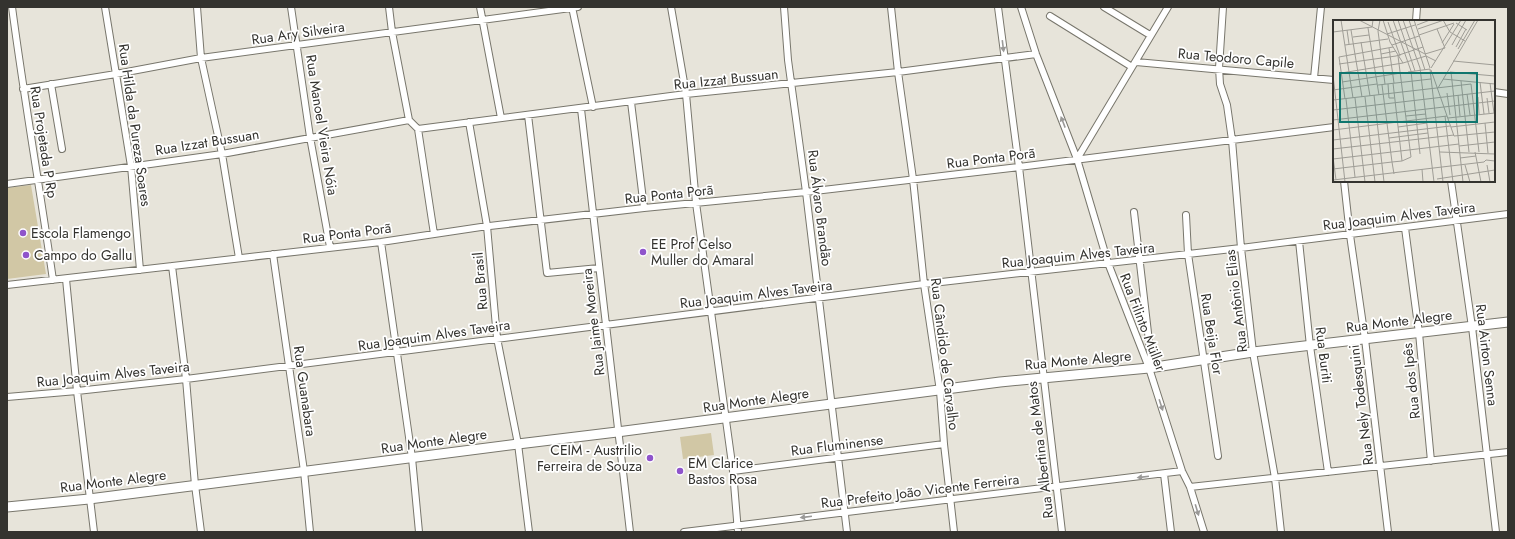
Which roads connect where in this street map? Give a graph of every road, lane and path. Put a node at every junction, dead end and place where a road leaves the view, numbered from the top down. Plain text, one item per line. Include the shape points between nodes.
1 (12, 7) edge
2 (105, 7) edge
3 (197, 7) edge
4 (291, 7) edge
5 (389, 7) edge
6 (480, 7) edge
7 (574, 7) edge
8 (671, 7) edge
9 (784, 7) edge
10 (891, 7) edge
11 (998, 7) edge
12 (1022, 7) edge
13 (1104, 7) edge
14 (1168, 7) edge
15 (1223, 7) edge
16 (1321, 7) edge
17 (1417, 7) edge
18 (1050, 16) dead end
19 (482, 19) junction
20 (1416, 20) edge
21 (392, 32) junction
22 (1150, 35) junction
23 (297, 45) junction
24 (1036, 54) junction
25 (201, 58) junction
26 (1005, 59) junction
27 (1134, 64) junction
28 (1219, 68) junction
29 (898, 72) junction
30 (116, 74) junction
31 (1314, 78) junction
32 (1333, 80) edge
33 (51, 84) junction
34 (791, 84) junction
35 (23, 89) junction
36 (1495, 92) edge
37 (686, 94) junction
38 (1508, 94) edge
39 (631, 102) junction
40 (593, 107) junction
41 (581, 109) junction
42 (528, 115) junction
43 (501, 118) junction
44 (409, 120) junction
45 (469, 122) junction
46 (1333, 127) edge
47 (418, 129) junction
48 (310, 137) junction
49 (1232, 140) junction
50 (62, 149) dead end
51 (222, 154) junction
52 (1077, 159) junction
53 (131, 166) junction
54 (1019, 167) junction
55 (913, 179) junction
56 (39, 180) junction
57 (1344, 182) edge
58 (1451, 182) edge
59 (7, 184) edge
60 (806, 192) junction
61 (696, 203) junction
62 (644, 208) junction
63 (1134, 212) dead end
64 (592, 214) junction
65 (1508, 214) edge
66 (1186, 215) dead end
67 (540, 220) junction
68 (1457, 221) junction
69 (487, 226) junction
70 (1405, 228) junction
71 (434, 234) junction
72 (1350, 235) junction
73 (1299, 241) junction
74 (381, 242) junction
75 (330, 247) junction
76 (1241, 248) junction
77 (273, 254) junction
78 (1188, 254) junction
79 (239, 258) junction
80 (1139, 260) junction
81 (1108, 263) junction
82 (172, 266) junction
83 (599, 268) junction
84 (140, 270) junction
85 (1031, 272) junction
86 (66, 279) junction
87 (54, 280) junction
88 (924, 284) junction
89 (7, 285) edge
90 (819, 298) junction
91 (711, 311) junction
92 (1508, 322) edge
93 (606, 324) junction
94 (1472, 326) junction
95 (1418, 333) junction
96 (497, 338) junction
97 (1365, 339) junction
98 (1310, 346) junction
99 (396, 352) junction
100 (1253, 352) junction
101 (1204, 359) junction
102 (290, 365) junction
103 (1150, 367) junction
104 (1044, 378) junction
105 (186, 379) junction
106 (77, 391) junction
107 (940, 391) junction
108 (7, 397) edge
109 (831, 404) junction
110 (725, 418) junction
111 (618, 432) junction
112 (518, 444) junction
113 (944, 444) junction
114 (1508, 452) edge
115 (1488, 454) junction
116 (1218, 456) dead end
117 (837, 457) junction
118 (412, 458) junction
119 (1431, 461) junction
120 (1380, 466) junction
121 (733, 471) junction
122 (304, 472) junction
123 (1182, 472) junction
124 (1328, 472) junction
125 (1164, 474) junction
126 (1275, 478) junction
127 (195, 485) junction
128 (1057, 486) junction
129 (1190, 487) junction
130 (89, 499) junction
131 (951, 499) junction
132 (7, 507) edge
133 (845, 512) junction
134 (737, 529) edge
135 (94, 532) edge
136 (201, 532) edge
137 (310, 532) edge
138 (419, 532) edge
139 (529, 532) edge
140 (630, 532) edge
141 (684, 532) edge
142 (847, 532) edge
143 (954, 532) edge
144 (1062, 532) edge
145 (1171, 532) edge
146 (1204, 532) edge
147 (1281, 532) edge
148 (1388, 532) edge
149 (1496, 532) edge

1 - 35 street, Rua Projetada P Rp
2 - 30 street, Rua Hilda da Pureza Soares
3 - 25 street
4 - 23 street, Rua Manoel Vieira Nóia
5 - 21 street
6 - 19 street
7 - 19 street, Rua Ary Silveira
7 - 40 street
8 - 37 street
9 - 34 street, Rua Álvaro Brandão
10 - 29 street, Rua Cândido de Carvalho
11 -> 26 street, Rua Albertina de Matos
12 - 24 street, Rua Filinto Müller
13 - 22 street
14 - 22 street
15 - 28 street, Rua Antônio Elias
16 - 31 street
17 - 20 street
18 - 27 street
19 - 21 street, Rua Ary Silveira
19 - 43 street
21 - 23 street, Rua Ary Silveira
21 - 44 street
22 - 27 street
23 - 25 street, Rua Ary Silveira
23 - 48 street, Rua Manoel Vieira Nóia
24 - 26 street, Rua Izzat Bussuan
52 -> 24 street, Rua Filinto Müller
25 - 30 street, Rua Ary Silveira
25 - 51 street
26 - 29 street, Rua Izzat Bussuan
26 - 54 street, Rua Albertina de Matos
27 - 28 street, Rua Teodoro Capile
27 - 52 street
28 - 31 street, Rua Teodoro Capile
28 - 49 street, Rua Antônio Elias via 1220,84 1228,105
29 - 34 street, Rua Izzat Bussuan
29 - 55 street, Rua Cândido de Carvalho
30 - 33 street, Rua Ary Silveira
30 - 53 street, Rua Hilda da Pureza Soares
31 - 32 street, Rua Teodoro Capile
33 - 35 street, Rua Ary Silveira
33 - 50 street
34 - 37 street, Rua Izzat Bussuan
34 - 60 street, Rua Álvaro Brandão
35 - 56 street, Rua Projetada P Rp
36 - 38 street
37 - 39 street, Rua Izzat Bussuan
37 - 61 street
39 - 40 street, Rua Izzat Bussuan
39 - 62 street
40 - 41 street, Rua Izzat Bussuan
41 - 42 street, Rua Izzat Bussuan
41 - 64 street, Rua Jaime Moreira
42 - 43 street, Rua Izzat Bussuan
42 - 67 street
43 - 45 street, Rua Izzat Bussuan
44 - 47 street
44 - 48 street, Rua Izzat Bussuan
45 - 47 street, Rua Izzat Bussuan
45 - 69 street, Rua Brasil
46 - 49 street, Rua Ponta Porã
47 - 71 street
48 - 51 street, Rua Izzat Bussuan
48 - 75 street, Rua Manoel Vieira Nóia
49 - 52 street, Rua Ponta Porã
49 - 76 street, Rua Antônio Elias
51 - 53 street, Rua Izzat Bussuan
51 - 79 street
52 - 54 street, Rua Ponta Porã
52 - 81 street, Rua Filinto Müller
53 - 56 street, Rua Izzat Bussuan
53 - 84 street, Rua Hilda da Pureza Soares
54 - 55 street, Rua Ponta Porã
54 - 85 street, Rua Albertina de Matos
55 - 60 street, Rua Ponta Porã
55 - 88 street, Rua Cândido de Carvalho
56 - 59 street, Rua Izzat Bussuan
56 - 87 street, Rua Projetada P Rp
57 - 72 street, Rua Nely Todesquini
58 - 68 street, Rua Airton Senna
60 - 61 street, Rua Ponta Porã
60 - 90 street, Rua Álvaro Brandão
61 - 62 street, Rua Ponta Porã
61 - 91 street
62 - 64 street, Rua Ponta Porã
63 - 80 street
64 - 67 street, Rua Ponta Porã
64 - 83 street, Rua Jaime Moreira
65 - 68 street, Rua Joaquim Alves Taveira
66 - 78 street, Rua Beija Flor
67 - 69 street, Rua Ponta Porã
67 - 83 street via 547,273
68 - 70 street, Rua Joaquim Alves Taveira
68 - 94 street, Rua Airton Senna
69 - 71 street, Rua Ponta Porã
69 - 96 street, Rua Brasil
70 - 72 street, Rua Joaquim Alves Taveira
70 - 95 street, Rua dos Ipês
71 - 74 street, Rua Ponta Porã
72 - 73 street, Rua Joaquim Alves Taveira
72 - 97 street, Rua Nely Todesquini
73 - 76 street, Rua Joaquim Alves Taveira
73 - 98 street, Rua Buriti
74 - 75 street, Rua Ponta Porã
74 - 99 street
75 - 77 street, Rua Ponta Porã
76 - 78 street, Rua Joaquim Alves Taveira
76 - 100 street, Rua Antônio Elias
77 - 79 street, Rua Ponta Porã
77 - 102 street, Rua Guanabara
78 - 80 street, Rua Joaquim Alves Taveira
78 - 101 street, Rua Beija Flor
79 - 82 street, Rua Ponta Porã
80 - 81 street, Rua Joaquim Alves Taveira
80 - 103 street
81 - 85 street, Rua Joaquim Alves Taveira
81 - 103 street, Rua Filinto Müller
82 - 84 street, Rua Ponta Porã
82 - 105 street
83 - 93 street, Rua Jaime Moreira
84 - 86 street, Rua Ponta Porã
85 - 88 street, Rua Joaquim Alves Taveira
85 - 104 street, Rua Albertina de Matos
86 - 87 street, Rua Ponta Porã
86 - 106 street
87 - 89 street, Rua Ponta Porã
88 - 90 street, Rua Joaquim Alves Taveira
88 - 107 street, Rua Cândido de Carvalho
90 - 91 street, Rua Joaquim Alves Taveira
90 - 109 street, Rua Álvaro Brandão
91 - 93 street, Rua Joaquim Alves Taveira
91 - 110 street
92 - 94 street, Rua Monte Alegre
93 - 96 street, Rua Joaquim Alves Taveira
93 - 111 street, Rua Jaime Moreira
94 - 95 street, Rua Monte Alegre
94 - 115 street, Rua Airton Senna
95 - 97 street, Rua Monte Alegre
95 - 119 street, Rua dos Ipês
96 - 99 street, Rua Joaquim Alves Taveira
96 - 112 street, Rua Brasil
97 - 98 street, Rua Monte Alegre
97 - 120 street, Rua Nely Todesquini
98 - 100 street, Rua Monte Alegre
98 - 124 street, Rua Buriti
99 - 102 street, Rua Joaquim Alves Taveira
99 - 118 street
100 - 101 street, Rua Monte Alegre
100 - 126 street, Rua Antônio Elias
101 - 103 street, Rua Monte Alegre
101 - 116 street, Rua Beija Flor
102 - 105 street, Rua Joaquim Alves Taveira
102 - 122 street, Rua Guanabara
103 - 104 street, Rua Monte Alegre
103 -> 123 street, Rua Filinto Müller
104 - 107 street, Rua Monte Alegre
104 - 128 street, Rua Albertina de Matos
105 - 106 street, Rua Joaquim Alves Taveira
105 - 127 street
106 - 108 street, Rua Joaquim Alves Taveira
106 - 130 street
107 - 109 street, Rua Monte Alegre
107 - 113 street, Rua Cândido de Carvalho
109 - 110 street, Rua Monte Alegre
109 - 117 street, Rua Álvaro Brandão
110 - 111 street, Rua Monte Alegre
110 - 121 street
111 - 112 street, Rua Monte Alegre
111 - 140 street, Rua Jaime Moreira
112 - 118 street, Rua Monte Alegre
112 - 139 street, Rua Brasil
113 - 117 street, Rua Fluminense
113 - 131 street, Rua Cândido de Carvalho
114 - 115 street
115 - 119 street
115 - 149 street, Rua Airton Senna
117 - 121 street, Rua Fluminense
117 - 133 street, Rua Álvaro Brandão
118 - 122 street, Rua Monte Alegre
118 - 138 street
119 - 120 street
120 - 124 street
120 - 148 street, Rua Nely Todesquini
121 - 134 street
122 - 127 street, Rua Monte Alegre
122 - 137 street, Rua Guanabara
123 - 125 street, Rua Prefeito João Vicente Ferreira
123 - 129 street, Rua Filinto Müller
124 - 126 street
125 -> 128 street, Rua Prefeito João Vicente Ferreira
125 - 145 street
126 - 129 street
126 - 147 street, Rua Antônio Elias
127 - 130 street, Rua Monte Alegre
127 - 136 street
128 - 131 street, Rua Prefeito João Vicente Ferreira
128 - 144 street, Rua Albertina de Matos
129 -> 146 street, Rua Filinto Müller
130 - 132 street, Rua Monte Alegre
130 - 135 street
131 - 133 street, Rua Prefeito João Vicente Ferreira
131 - 143 street, Rua Cândido de Carvalho
133 -> 134 street, Rua Prefeito João Vicente Ferreira
133 - 142 street, Rua Álvaro Brandão
134 - 141 street, Rua Prefeito João Vicente Ferreira

